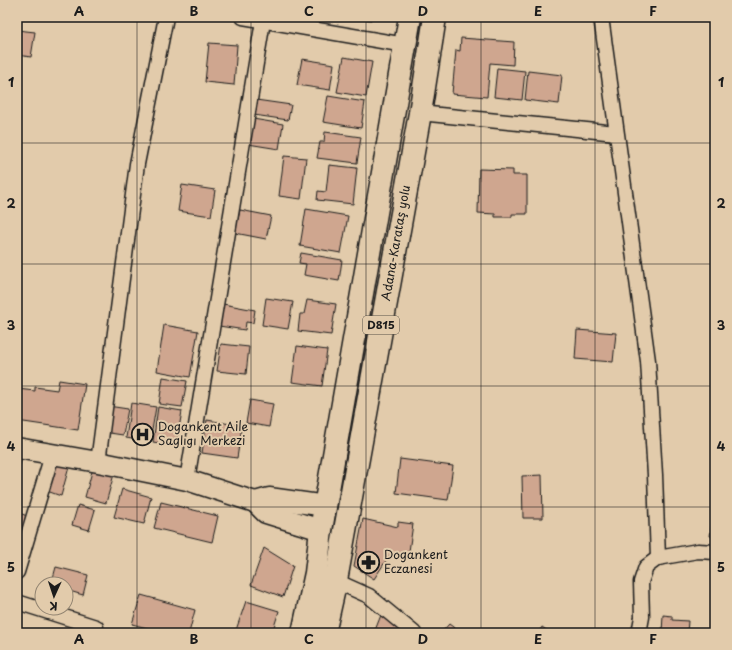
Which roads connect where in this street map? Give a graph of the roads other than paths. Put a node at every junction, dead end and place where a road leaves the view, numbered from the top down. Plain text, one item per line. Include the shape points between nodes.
1 (166, 17) edge
2 (242, 17) edge
3 (410, 17) edge
4 (434, 17) edge
5 (601, 17) edge
6 (262, 20) junction
7 (405, 45) junction
8 (420, 113) junction
9 (616, 133) junction
10 (17, 448) edge
11 (52, 455) junction
12 (98, 462) junction
13 (187, 480) junction
14 (255, 502) junction
15 (326, 506) junction
16 (321, 530) junction
17 (715, 552) edge
18 (658, 558) junction
19 (17, 572) edge
20 (326, 576) junction
21 (17, 602) edge
22 (96, 627) dead end
23 (303, 633) edge
24 (324, 633) edge
25 (414, 633) edge
26 (640, 633) edge

1 - 12 street via 137,164
2 - 6 street
3 - 7 main road, Adana-Karataş yolu / D815
4 - 8 main road, Adana-Karataş yolu / D815
5 - 9 street
6 - 7 street
6 - 13 street
7 - 15 main road, Adana-Karataş yolu / D815
8 - 9 street
8 - 20 main road, Adana-Karataş yolu / D815
9 - 18 street via 648,362
10 - 11 street
11 - 12 street
11 - 19 street
12 - 13 street
13 - 14 street
14 - 15 street via 269,498
14 - 16 street via 266,513
15 - 16 main road, Adana-Karataş yolu / D815
16 - 20 main road, Adana-Karataş yolu / D815
17 - 18 street via 698,551
18 - 26 street via 646,567 641,582
20 - 23 main road, Adana-Karataş yolu / D815
20 - 24 main road, Adana-Karataş yolu / D815
20 - 25 street via 369,596
21 - 22 street

